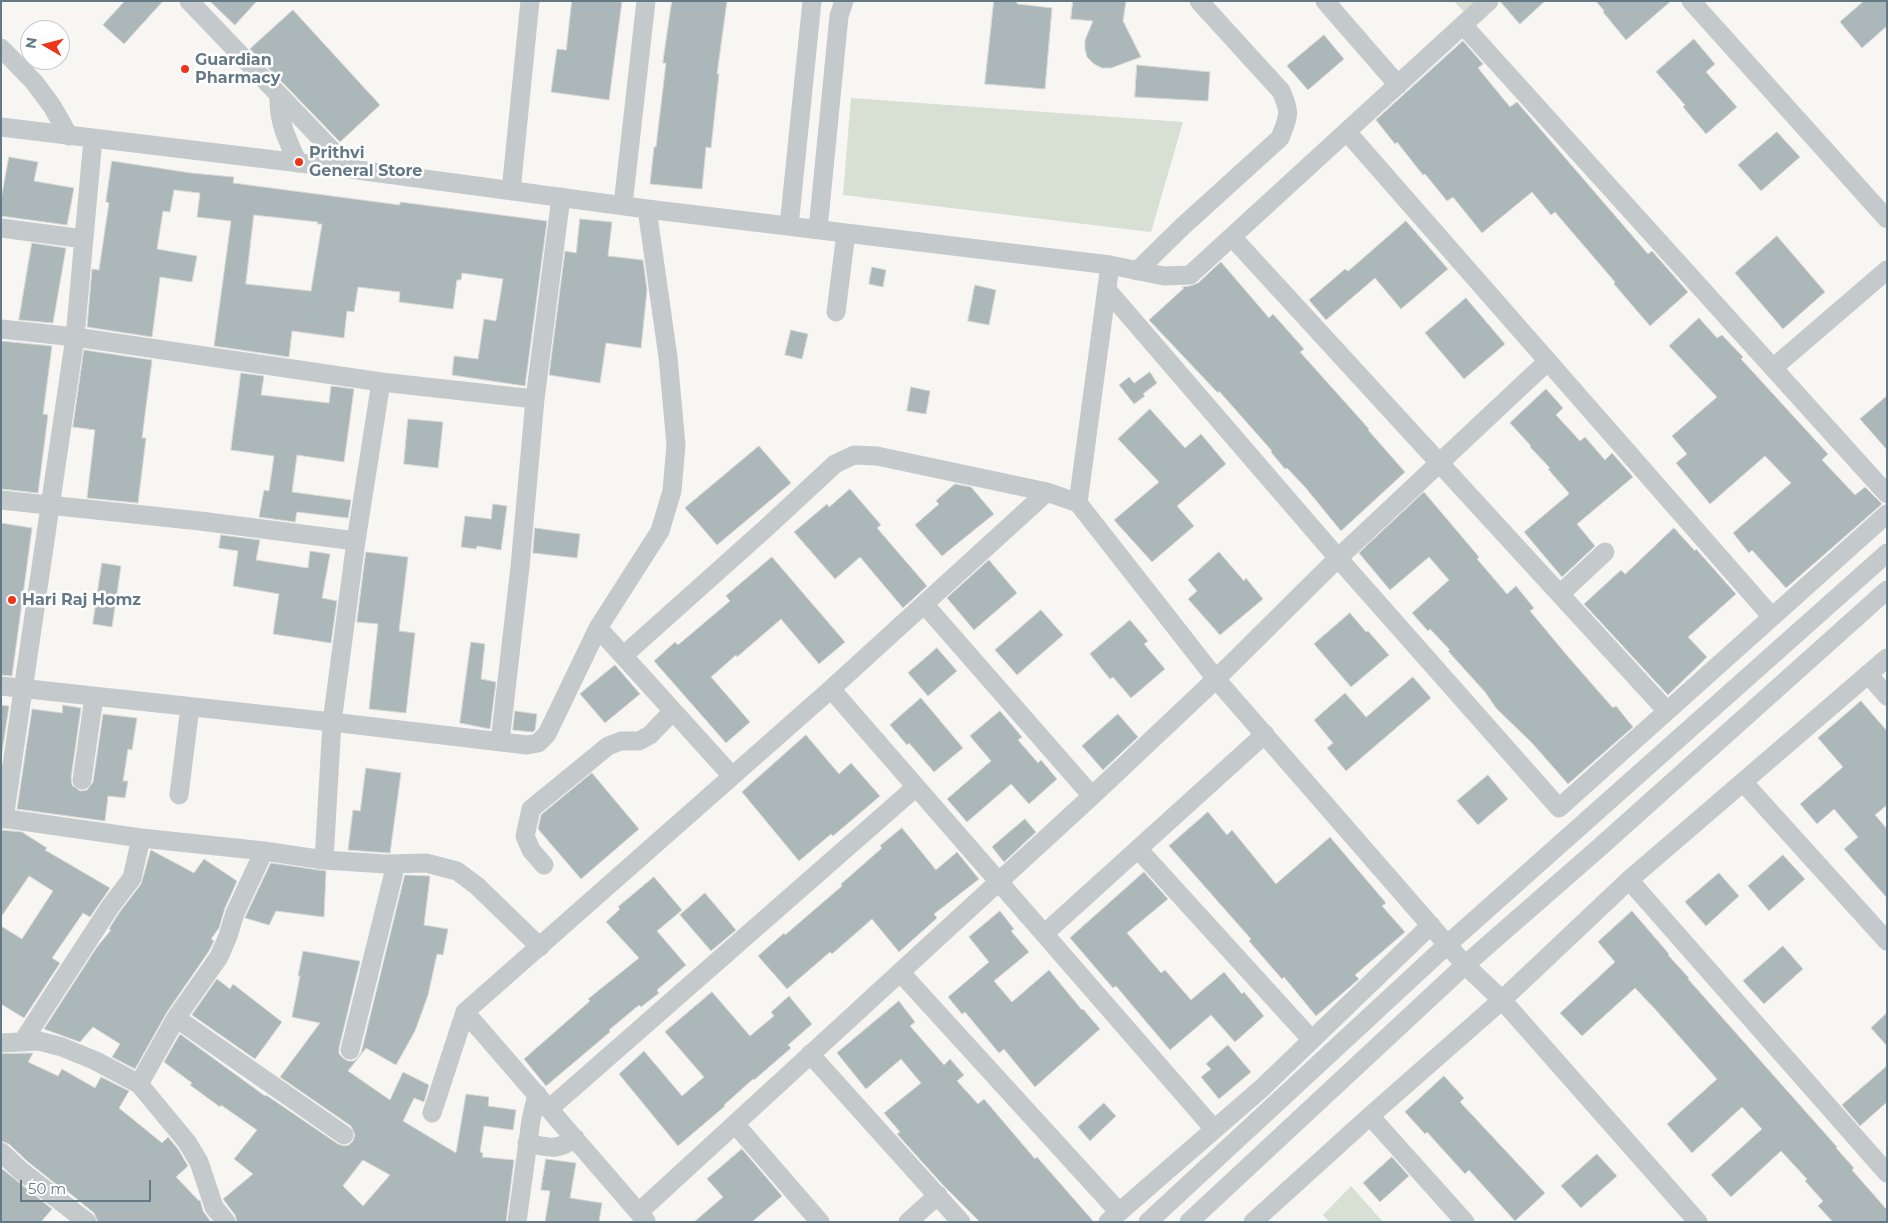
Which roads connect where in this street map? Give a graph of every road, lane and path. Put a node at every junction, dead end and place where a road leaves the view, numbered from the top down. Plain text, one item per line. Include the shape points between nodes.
1 (190, 1) edge
2 (530, 1) edge
3 (646, 1) edge
4 (812, 1) edge
5 (844, 1) edge
6 (1199, 1) edge
7 (1325, 1) edge
8 (1489, 1) edge
9 (1691, 1) edge
10 (1463, 25) junction
11 (1, 48) edge
12 (1398, 85) junction
13 (279, 95) junction
14 (1, 127) edge
15 (1347, 132) junction
16 (69, 136) junction
17 (94, 139) junction
18 (298, 163) junction
19 (350, 169) junction
20 (511, 191) junction
21 (561, 197) junction
22 (623, 205) junction
23 (647, 209) junction
24 (1887, 219) edge
25 (789, 226) junction
26 (1, 228) edge
27 (818, 229) junction
28 (846, 233) junction
29 (1232, 237) junction
30 (84, 239) junction
31 (1110, 265) junction
32 (1137, 270) junction
33 (1887, 270) edge
34 (1107, 290) junction
35 (836, 312) dead end
36 (1, 329) edge
37 (75, 337) junction
38 (1548, 361) junction
39 (1773, 368) junction
40 (381, 382) junction
41 (535, 399) junction
42 (1439, 463) junction
43 (1047, 492) junction
44 (1887, 494) edge
45 (1, 500) edge
46 (1078, 503) junction
47 (50, 506) junction
48 (1887, 514) edge
49 (356, 540) junction
50 (1605, 552) dead end
51 (1887, 553) edge
52 (1338, 558) junction
53 (1887, 590) edge
54 (1560, 594) junction
55 (924, 605) junction
56 (1772, 617) junction
57 (598, 628) junction
58 (623, 656) junction
59 (1887, 658) edge
60 (1868, 674) junction
61 (1216, 679) junction
62 (1, 686) edge
63 (831, 688) junction
64 (24, 689) junction
65 (1887, 696) edge
66 (94, 697) junction
67 (190, 707) junction
68 (673, 711) junction
69 (1667, 711) junction
70 (332, 722) junction
71 (1265, 734) junction
72 (500, 742) junction
73 (732, 776) junction
74 (82, 780) dead end
75 (1743, 782) junction
76 (916, 787) junction
77 (179, 795) dead end
78 (1092, 796) junction
79 (3, 818) edge
80 (141, 838) junction
81 (1138, 849) junction
82 (264, 851) junction
83 (324, 860) junction
84 (396, 864) junction
85 (544, 865) dead end
86 (1629, 880) junction
87 (999, 881) junction
88 (1431, 925) junction
89 (1044, 934) junction
90 (1887, 941) edge
91 (1448, 944) junction
92 (540, 947) junction
93 (1465, 965) junction
94 (900, 972) junction
95 (1502, 1000) junction
96 (465, 1012) junction
97 (176, 1018) junction
98 (1311, 1039) junction
99 (23, 1041) junction
100 (1, 1043) edge
101 (350, 1050) dead end
102 (810, 1054) junction
103 (139, 1084) junction
104 (537, 1094) junction
105 (550, 1108) junction
106 (432, 1113) dead end
107 (1370, 1116) junction
108 (734, 1124) junction
109 (1214, 1129) junction
110 (344, 1134) dead end
111 (575, 1138) junction
112 (528, 1144) junction
113 (1, 1152) edge
114 (1887, 1173) edge
115 (938, 1196) junction
116 (212, 1214) edge
117 (643, 1217) edge
118 (1113, 1217) edge
119 (88, 1222) edge
120 (226, 1222) edge
121 (517, 1222) edge
122 (820, 1222) edge
123 (908, 1222) edge
124 (961, 1222) edge
125 (1148, 1222) edge
126 (1189, 1222) edge
127 (1254, 1222) edge
128 (1465, 1222) edge
129 (1698, 1222) edge

1 - 13 street
2 - 20 street
3 - 22 street
4 - 25 street
5 - 27 street
6 - 32 street via 1281,91 1289,108 1288,119 1280,138
7 - 12 street
8 - 10 street
9 - 24 street
10 - 12 street
10 - 39 street
11 - 16 street via 34,82
12 - 15 street
13 - 18 street via 278,112
13 - 19 street
14 - 16 street
15 - 29 street
15 - 38 street
16 - 17 street
17 - 18 street
17 - 30 street
18 - 19 street
19 - 20 street
20 - 21 street
21 - 22 street
21 - 41 street
22 - 23 street
23 - 25 street
23 - 57 street via 668,357 676,445 672,491 660,531
25 - 27 street
26 - 30 street
27 - 28 street
28 - 31 street
28 - 35 street
29 - 32 street via 1190,275 1164,276
29 - 42 street
30 - 37 street
31 - 32 street
31 - 34 street
33 - 39 street
34 - 46 street
34 - 52 street
36 - 37 street
37 - 40 street
37 - 47 street
38 - 42 street
38 - 56 street
39 - 44 street
40 - 41 street
40 - 49 street
41 - 72 street
42 - 52 street
42 - 54 street
43 - 46 street
43 - 55 street
43 - 58 street via 877,456 854,455 835,464
45 - 47 street
46 - 61 street
47 - 49 street
47 - 64 street
48 - 56 street
49 - 70 street
50 - 54 street
51 - 91 street
52 - 61 street
52 - 69 street via 1559,808
53 - 93 street
54 - 69 street
55 - 63 street
55 - 78 street
56 - 69 street
57 - 58 street
57 - 72 street via 547,734 538,743 527,745
58 - 68 street
59 - 60 street
60 - 65 street
60 - 75 street
61 - 71 street
61 - 78 street
62 - 64 street
63 - 73 street
63 - 76 street
64 - 66 street
64 - 79 street
66 - 67 street
66 - 74 street
67 - 70 street
67 - 77 street
68 - 73 street
68 - 85 street via 650,735 608,746 531,809 525,836 531,850
70 - 72 street
70 - 83 street
71 - 81 street
71 - 88 street
73 - 92 street
75 - 86 street
75 - 90 street
76 - 87 street
76 - 105 street
78 - 87 street
79 - 80 street
80 - 82 street
80 - 99 street via 132,878
81 - 89 street
81 - 98 street
82 - 83 street
82 - 97 street via 219,957
83 - 84 street
84 - 92 street via 426,863 457,871
84 - 101 street
86 - 95 street
86 - 114 street
87 - 89 street
87 - 94 street
88 - 91 street
88 - 98 street
89 - 109 street
91 - 93 street
91 - 125 street
92 - 96 street
93 - 95 street
93 - 126 street
94 - 102 street
94 - 118 street
95 - 107 street
95 - 129 street
96 - 104 street
96 - 106 street
97 - 103 street
97 - 110 street
98 - 109 street via 1262,1088
99 - 100 street
99 - 103 street via 62,1047
102 - 108 street
102 - 115 street
103 - 116 street via 187,1142 199,1162
104 - 105 street
104 - 112 street
105 - 111 street
107 - 127 street
107 - 128 street
108 - 117 street
108 - 122 street
109 - 118 street
111 - 112 street via 563,1146 552,1148
111 - 117 street
112 - 121 street
113 - 119 street
115 - 123 street
115 - 124 street
116 - 120 street

